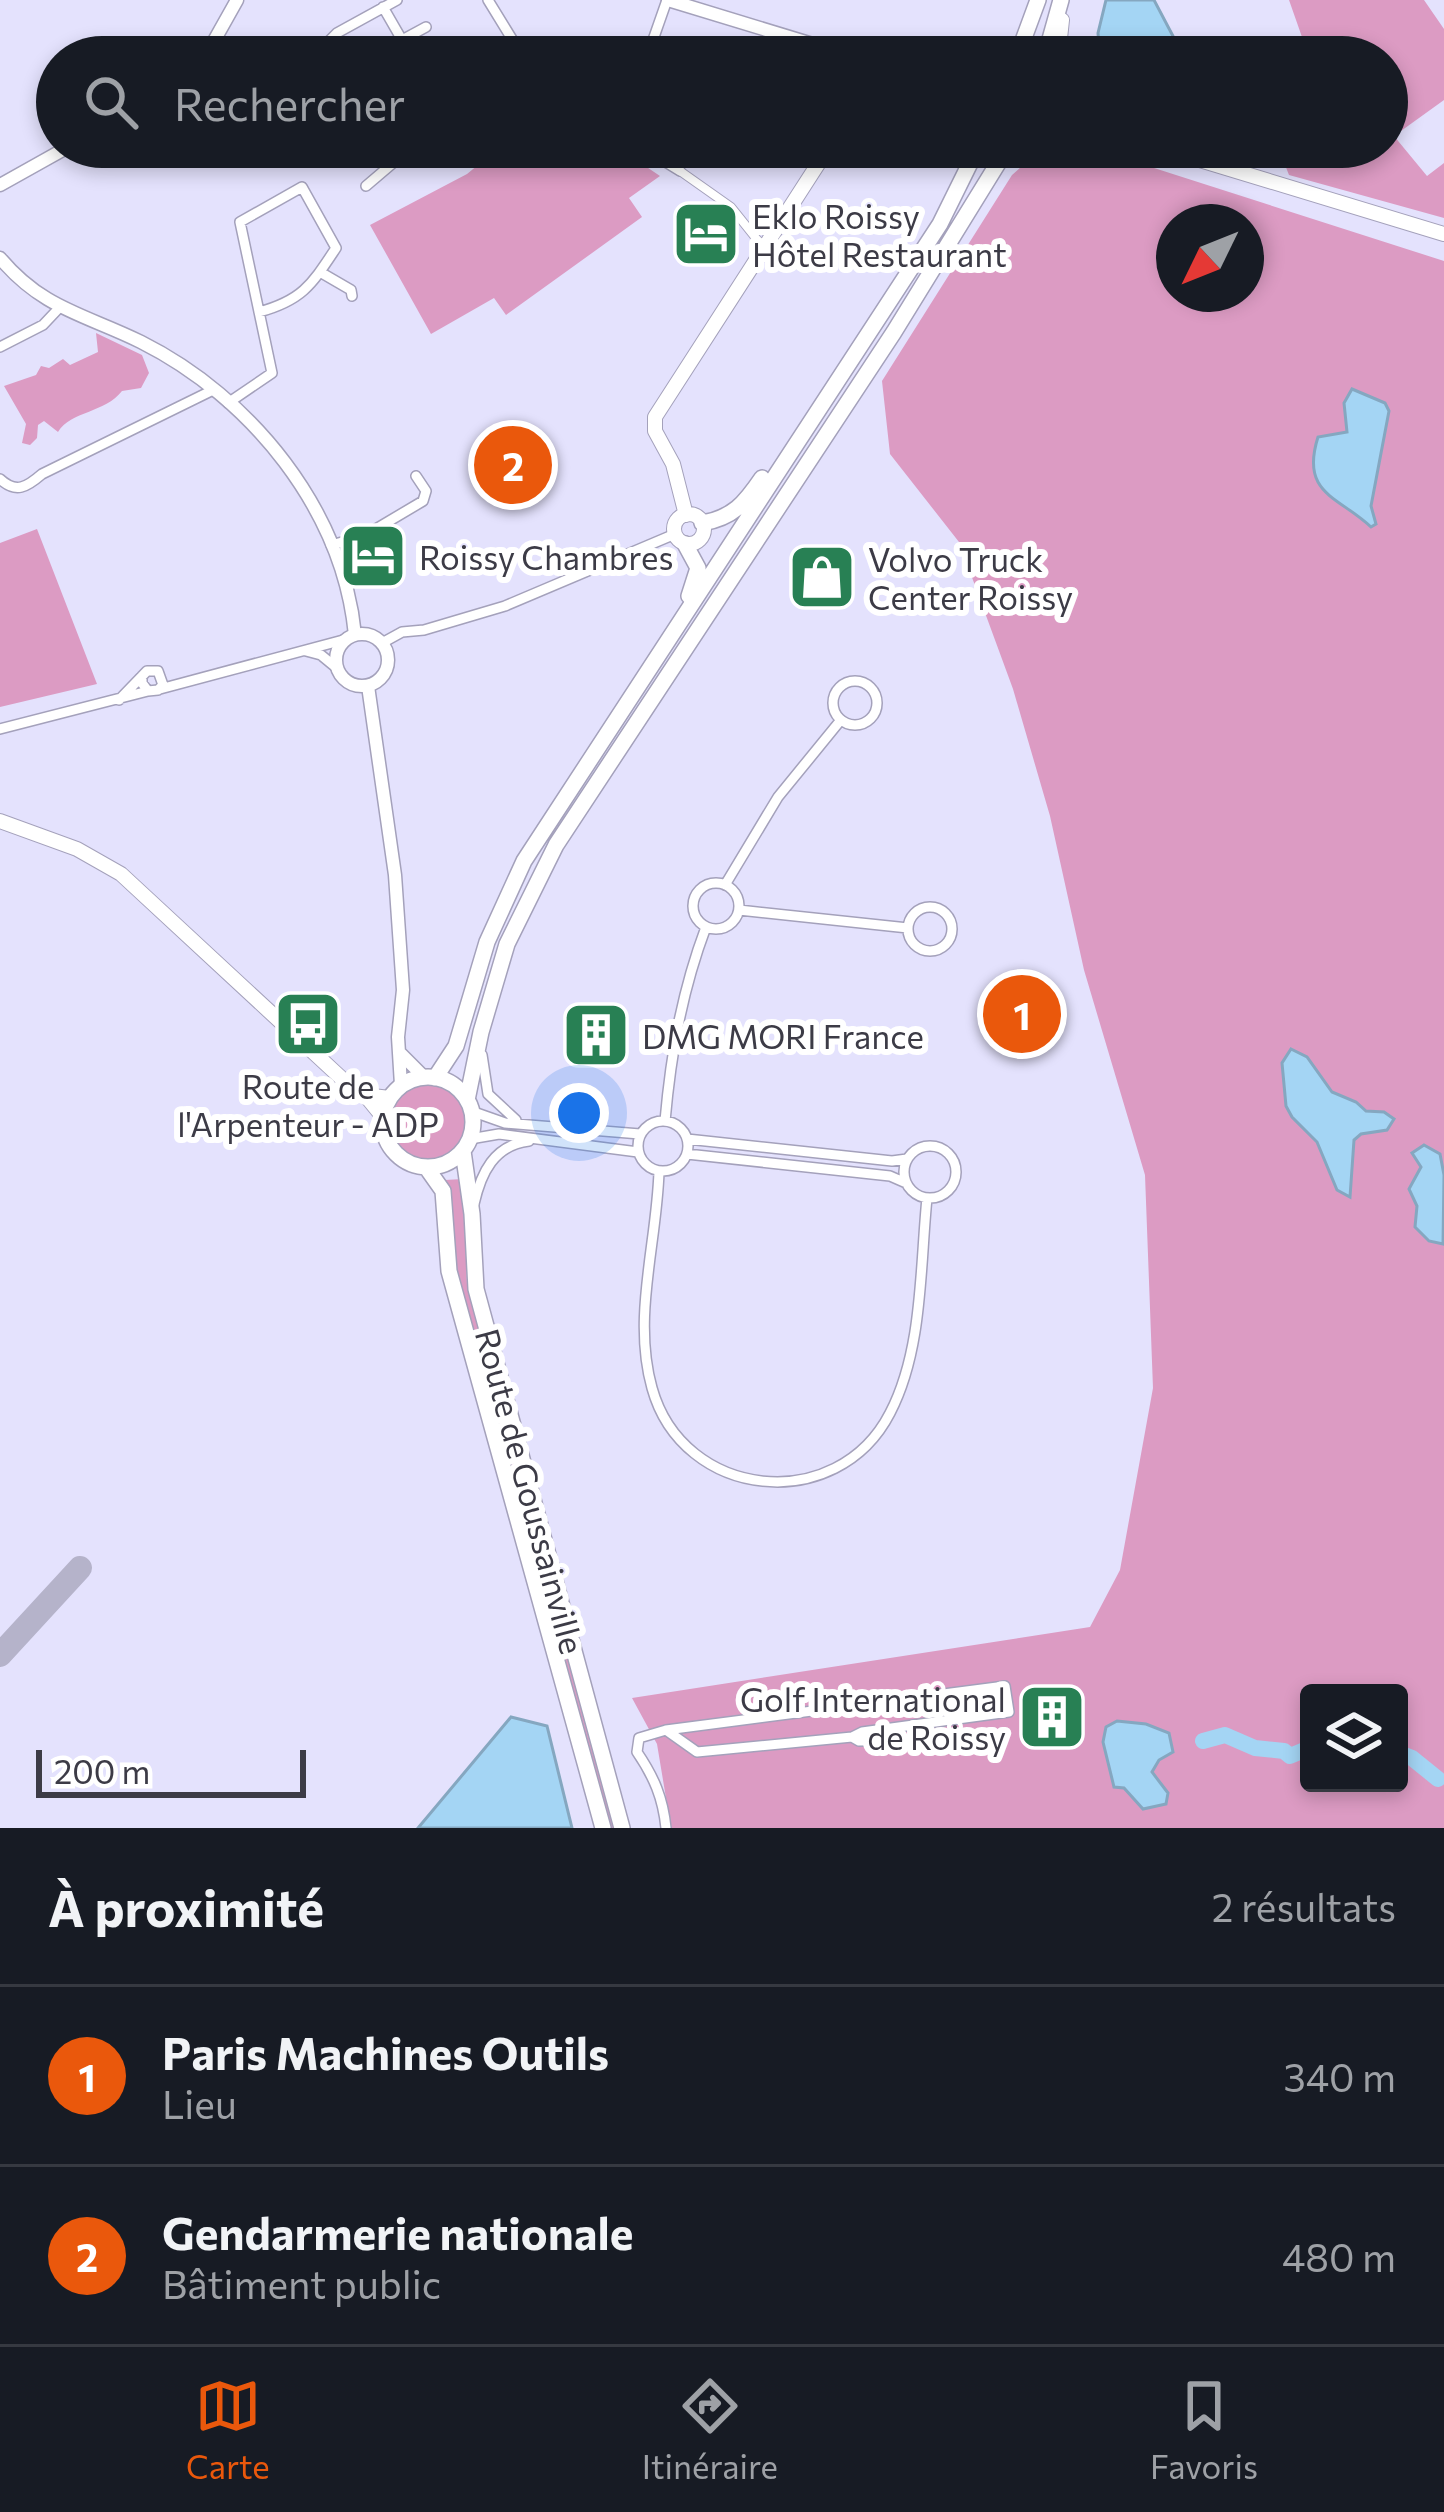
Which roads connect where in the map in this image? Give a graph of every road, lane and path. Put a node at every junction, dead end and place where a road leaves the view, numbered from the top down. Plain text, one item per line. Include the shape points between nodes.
1 (397, 0) edge
2 (488, 0) edge
3 (668, 0) edge
4 (1038, 0) edge
5 (1062, 0) edge
6 (233, 2) edge
7 (383, 7) junction
8 (426, 27) dead end
9 (216, 36) edge
10 (334, 36) edge
11 (400, 36) edge
12 (409, 36) edge
13 (508, 36) edge
14 (655, 36) edge
15 (786, 36) edge
16 (1025, 36) edge
17 (1052, 36) edge
18 (1059, 36) edge
19 (36, 165) edge
20 (387, 168) edge
21 (675, 168) edge
22 (815, 168) edge
23 (968, 168) edge
24 (995, 168) edge
25 (1227, 168) edge
26 (680, 171) joint
27 (0, 185) edge
28 (366, 186) dead end
29 (1444, 234) edge
30 (764, 248) junction
31 (0, 258) edge
32 (320, 272) junction
33 (352, 296) dead end
34 (60, 307) junction
35 (259, 312) junction
36 (0, 347) edge
37 (212, 391) junction
38 (228, 403) junction
39 (813, 416) junction
40 (416, 476) dead end
41 (0, 479) edge
42 (686, 515) junction
43 (702, 523) junction
44 (680, 539) junction
45 (331, 545) junction
46 (352, 632) junction
47 (382, 643) junction
48 (662, 646) junction
49 (301, 651) junction
50 (338, 669) junction
51 (156, 670) junction
52 (142, 676) junction
53 (196, 680) junction
54 (368, 686) junction
55 (154, 690) junction
56 (118, 700) junction
57 (840, 721) junction
58 (0, 729) edge
59 (0, 821) edge
60 (725, 885) junction
61 (739, 910) junction
62 (706, 927) junction
63 (908, 928) junction
64 (481, 1033) junction
65 (400, 1053) junction
66 (429, 1077) junction
67 (401, 1085) junction
68 (364, 1095) junction
69 (389, 1098) junction
70 (469, 1106) junction
71 (383, 1117) junction
72 (665, 1120) junction
73 (521, 1123) junction
74 (640, 1134) junction
75 (687, 1139) junction
76 (553, 1141) junction
77 (466, 1145) junction
78 (638, 1152) junction
79 (687, 1154) junction
80 (907, 1159) junction
81 (426, 1166) junction
82 (659, 1171) junction
83 (906, 1183) junction
84 (927, 1198) junction
85 (472, 1214) junction
86 (666, 1730) junction
87 (852, 1737) junction
88 (957, 1739) dead end
89 (603, 1828) edge
90 (622, 1828) edge
91 (666, 1828) edge

1 - 7 street
2 - 13 street
3 - 14 street
3 - 15 street
4 - 16 main road
5 - 17 main road
5 - 18 main road
6 - 9 street
7 - 10 street
7 - 11 street
8 - 12 street
19 - 27 street
20 - 28 street
21 - 26 street
22 - 30 main road
23 - 39 main road via 940,224
24 - 64 main road via 556,845 507,944
25 - 29 main road
26 - 30 street via 731,207
30 - 42 main road via 656,417
31 - 34 street
32 - 33 street
32 - 35 street via 287,304
32 - 35 street via 336,248 302,187 240,222
34 - 36 street via 43,326
34 - 37 street via 145,344
35 - 38 street via 272,373
37 - 38 street
37 - 41 street via 22,489
38 - 45 street via 303,487
39 - 43 main road via 742,506
39 - 48 main road
40 - 45 street via 423,501 364,536
42 - 43 main road
42 - 44 main road via 677,520
43 - 44 main road via 694,543
44 - 47 street
44 - 48 main road via 698,568
45 - 46 street
46 - 47 street
46 - 49 street
46 - 50 street via 337,653
47 - 54 street via 387,669
48 - 66 main road via 524,861 456,1046
49 - 50 street
49 - 53 street
50 - 54 street via 350,684
51 - 52 street
51 - 53 street
51 - 55 street via 163,677
52 - 55 street
52 - 56 street
53 - 55 street
54 - 65 street via 395,874
55 - 56 street
56 - 58 street
57 - 57 street via 869,721 877,701 871,688 858,681 838,688 832,701
57 - 60 street via 778,797
59 - 68 main road via 122,874
60 - 61 street
60 - 62 street via 704,886 695,897
61 - 62 street via 727,927
61 - 63 street
62 - 72 street via 674,1038
63 - 63 street via 911,941 930,951 952,931 948,915 931,906 913,914
64 - 70 main road
64 - 73 street via 488,1094
65 - 66 street
65 - 67 street
66 - 67 main road
66 - 70 main road via 448,1082
67 - 69 main road
68 - 69 main road
68 - 71 main road
69 - 71 main road
70 - 73 street via 488,1119
70 - 77 main road
71 - 81 main road via 392,1150
72 - 74 street
72 - 75 street
73 - 74 street
74 - 78 street
75 - 79 street
75 - 80 street
76 - 77 street via 499,1134
76 - 78 street
76 - 85 street via 521,1142 488,1164
77 - 81 main road via 446,1163
77 - 85 main road, Route de Goussainville
78 - 82 street
79 - 82 street via 679,1166
79 - 83 street
80 - 83 street
80 - 84 street via 928,1146 954,1164 951,1187
81 - 89 main road, Route de Goussainville via 443,1191 449,1271
82 - 84 street via 644,1321 656,1404 697,1457 767,1484 836,1469 891,1412 910,1352
83 - 84 street
85 - 90 main road, Route de Goussainville via 476,1289
86 - 87 street via 697,1752
86 - 87 street via 1006,1686 1010,1712
86 - 91 street via 639,1738 637,1752 663,1799
87 - 88 street

